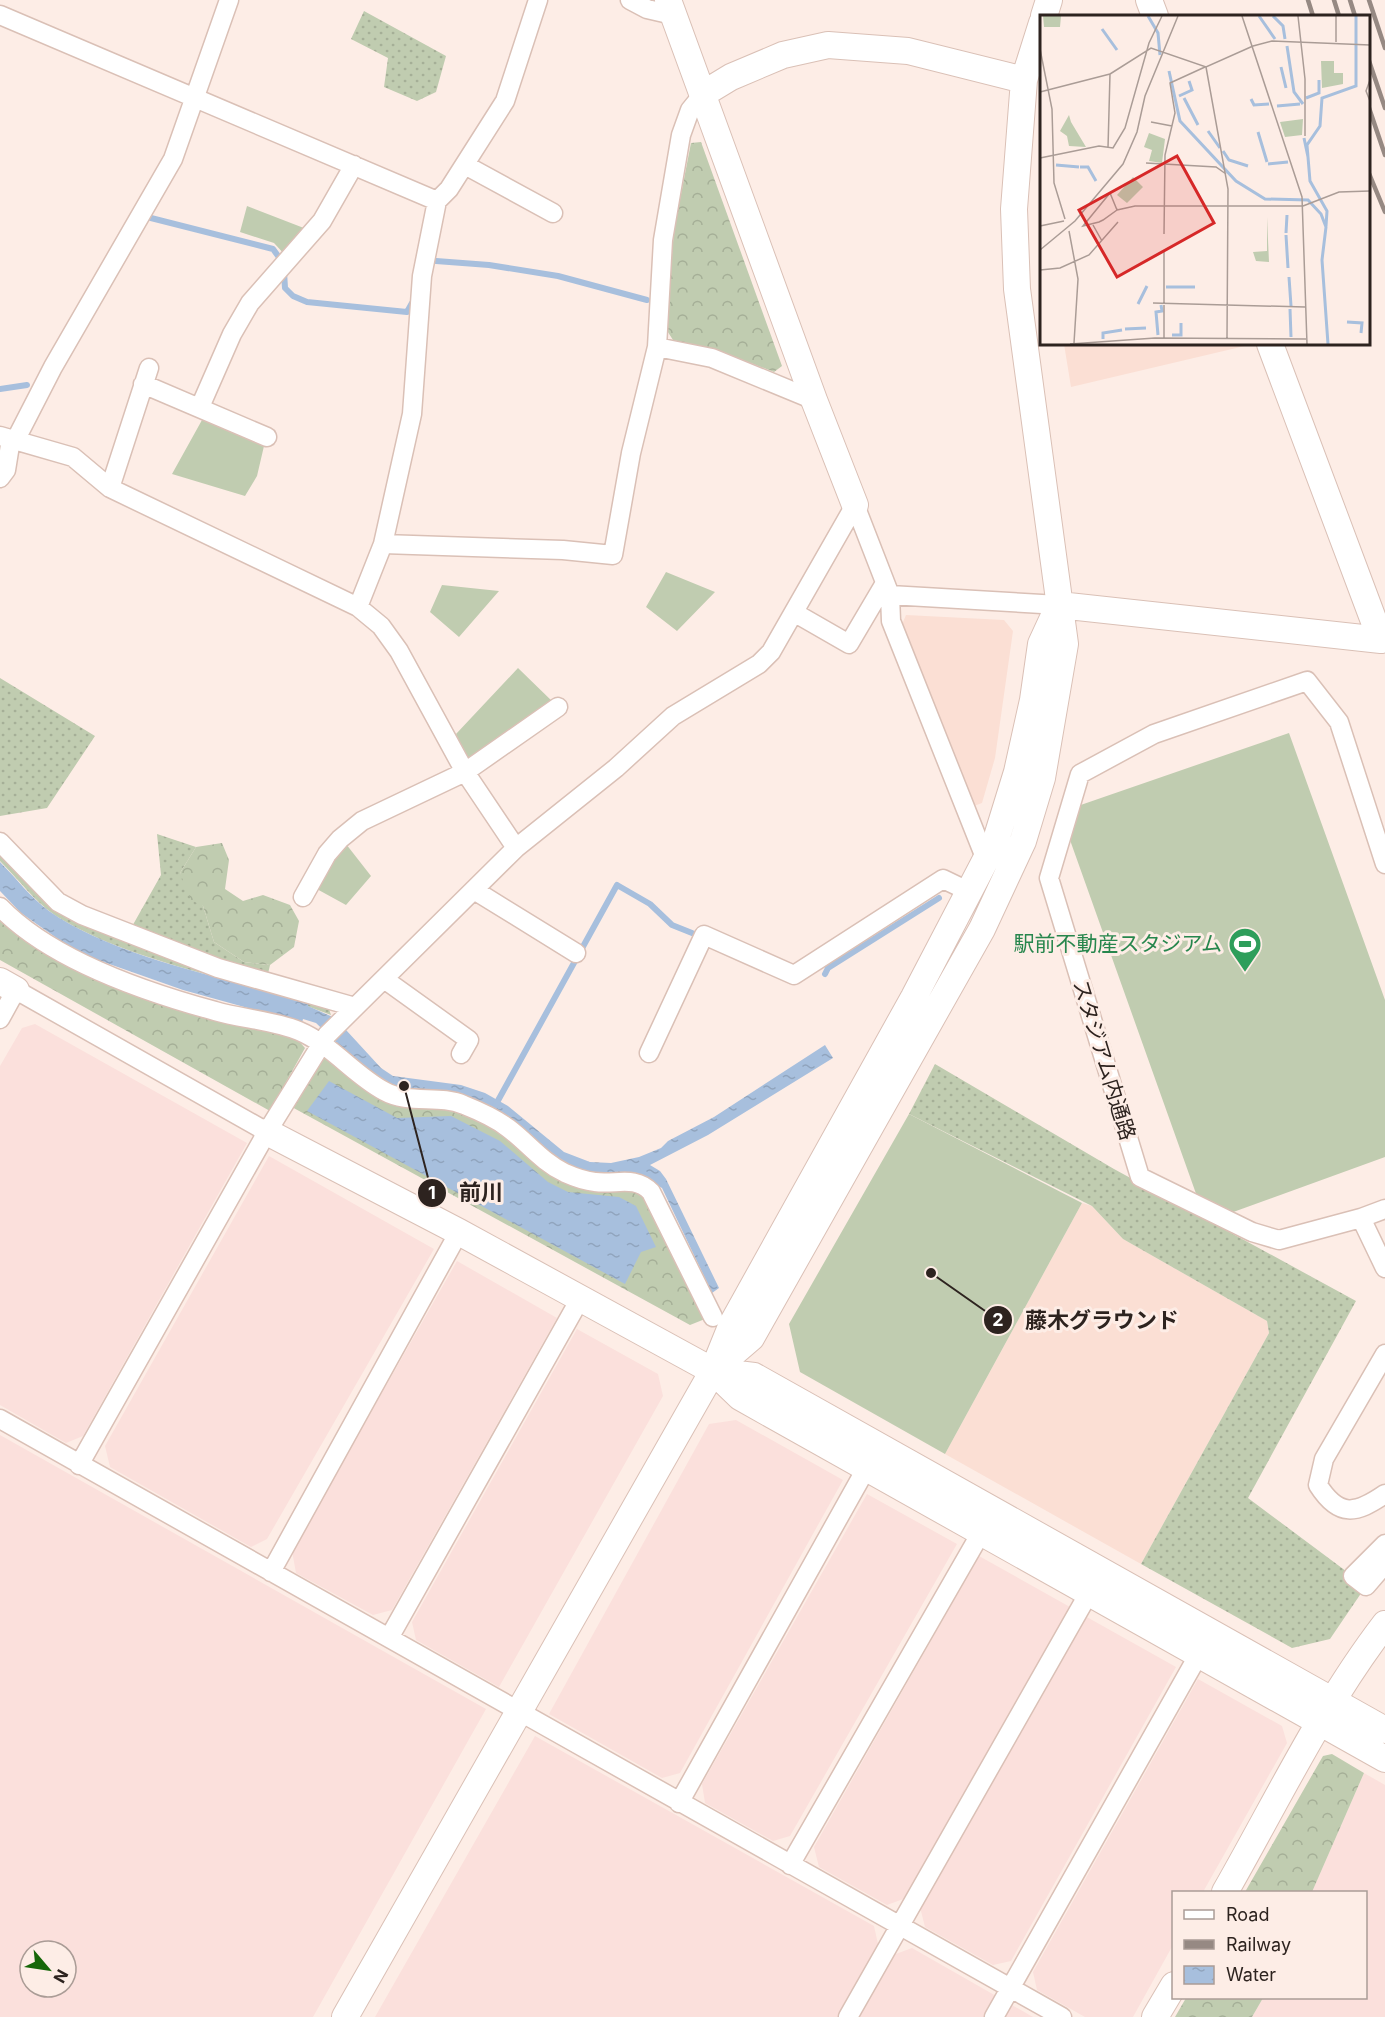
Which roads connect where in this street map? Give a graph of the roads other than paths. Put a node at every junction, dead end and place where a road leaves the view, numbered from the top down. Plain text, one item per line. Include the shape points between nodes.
1 (229, 0) edge
2 (538, 0) edge
3 (630, 0) edge
4 (1048, 0) edge
5 (1149, 0) edge
6 (671, 7) edge
7 (0, 15) edge
8 (1044, 15) edge
9 (1155, 15) edge
10 (1040, 26) edge
11 (1024, 80) junction
12 (703, 94) junction
13 (194, 95) junction
14 (354, 165) junction
15 (465, 165) junction
16 (437, 201) junction
17 (553, 213) dead end
18 (1270, 345) edge
19 (657, 347) junction
20 (813, 400) junction
21 (200, 407) junction
22 (267, 437) dead end
23 (9, 439) edge
24 (0, 478) edge
25 (110, 488) junction
26 (855, 505) junction
27 (383, 544) junction
28 (887, 589) junction
29 (1059, 605) junction
30 (358, 607) junction
31 (795, 613) junction
32 (1383, 647) edge
33 (558, 707) dead end
34 (465, 772) junction
35 (0, 842) edge
36 (516, 848) junction
37 (986, 860) junction
38 (1385, 864) edge
39 (474, 890) junction
40 (970, 892) junction
41 (303, 897) dead end
42 (0, 907) edge
43 (576, 953) dead end
44 (384, 979) junction
45 (8, 986) edge
46 (355, 1007) junction
47 (0, 1019) edge
48 (329, 1034) junction
49 (649, 1053) dead end
50 (461, 1054) dead end
51 (267, 1132) junction
52 (1385, 1209) edge
53 (1361, 1218) junction
54 (459, 1232) junction
55 (1385, 1268) edge
56 (580, 1299) junction
57 (713, 1317) dead end
58 (1385, 1354) edge
59 (713, 1371) junction
60 (0, 1419) edge
61 (79, 1464) junction
62 (867, 1467) junction
63 (1385, 1494) edge
64 (982, 1531) junction
65 (1385, 1544) edge
66 (1385, 1564) edge
67 (271, 1572) junction
68 (1090, 1591) junction
69 (1385, 1624) edge
70 (389, 1638) junction
71 (1199, 1654) junction
72 (518, 1711) junction
73 (1328, 1712) junction
74 (1385, 1730) edge
75 (1385, 1759) edge
76 (679, 1803) junction
77 (790, 1865) junction
78 (1227, 1891) edge
79 (899, 1927) junction
80 (1172, 1987) edge
81 (1011, 1988) junction
82 (345, 2017) edge
83 (848, 2017) edge
84 (994, 2017) edge
85 (1062, 2017) edge
86 (1155, 2017) edge

1 - 13 street
2 - 15 street via 505,101
3 - 6 street via 647,9
4 - 8 street
5 - 9 street
6 - 12 street
7 - 13 street
10 - 11 street
11 - 12 street via 908,51 828,45 783,56 731,77
11 - 29 street via 1014,209 1017,289
12 - 19 street via 690,110 681,135 663,240
12 - 20 street
13 - 14 street
13 - 23 street via 173,159
14 - 16 street
14 - 21 street via 322,221 250,303
15 - 16 street
15 - 17 street
16 - 27 street via 422,276 412,414
18 - 32 street
19 - 20 street via 712,358
19 - 27 street via 612,555
20 - 26 street
21 - 22 street
21 - 25 street via 146,376
23 - 24 street via 6,470
23 - 25 street via 73,457
25 - 30 street
26 - 28 street
26 - 31 street
27 - 30 street
28 - 29 street
28 - 31 street via 849,644
28 - 37 street via 891,621
29 - 32 street
29 - 37 street via 1041,644 1017,772
29 - 59 street via 1065,644 1057,704 1042,778 1023,841 982,929 751,1338
30 - 34 street via 381,626 399,651
31 - 36 street via 759,664 673,716 616,768
33 - 34 street
34 - 36 street
34 - 41 street via 362,821 327,854
35 - 46 street via 58,902 82,915 218,968
36 - 39 street
37 - 40 street
38 - 53 street, スタジアム内通路 via 1339,722 1306,681 1154,734 1080,774 1049,878 1140,1177 1252,1232 1279,1240
39 - 43 street
39 - 44 street
40 - 49 street via 943,879 794,975 704,935
40 - 59 street via 732,1324
42 - 48 street via 72,960 214,1011
44 - 46 street
44 - 50 street via 469,1040
45 - 47 street
45 - 51 street
46 - 48 street
48 - 51 street
48 - 57 street via 343,1059 370,1084 396,1098 460,1103 508,1128 549,1164 567,1174 597,1182 634,1181 644,1185
51 - 54 street
51 - 61 street
52 - 53 street, スタジアム内通路
53 - 55 street
54 - 56 street
54 - 67 street
56 - 59 street
56 - 70 street
58 - 63 street via 1324,1459 1318,1485 1328,1501 1347,1510 1362,1510
59 - 62 street via 740,1397
59 - 72 street
59 - 73 street via 754,1376 1075,1554
60 - 61 street
61 - 67 street
62 - 64 street
62 - 76 street
64 - 68 street
64 - 77 street
65 - 66 street via 1353,1576 1366,1586
67 - 70 street
68 - 71 street
68 - 79 street
69 - 73 street
70 - 72 street
71 - 73 street
71 - 81 street
72 - 76 street
72 - 82 street
73 - 74 street
73 - 75 street
73 - 78 street
76 - 77 street
77 - 79 street
79 - 81 street
79 - 83 street
80 - 86 street
81 - 84 street
81 - 85 street

